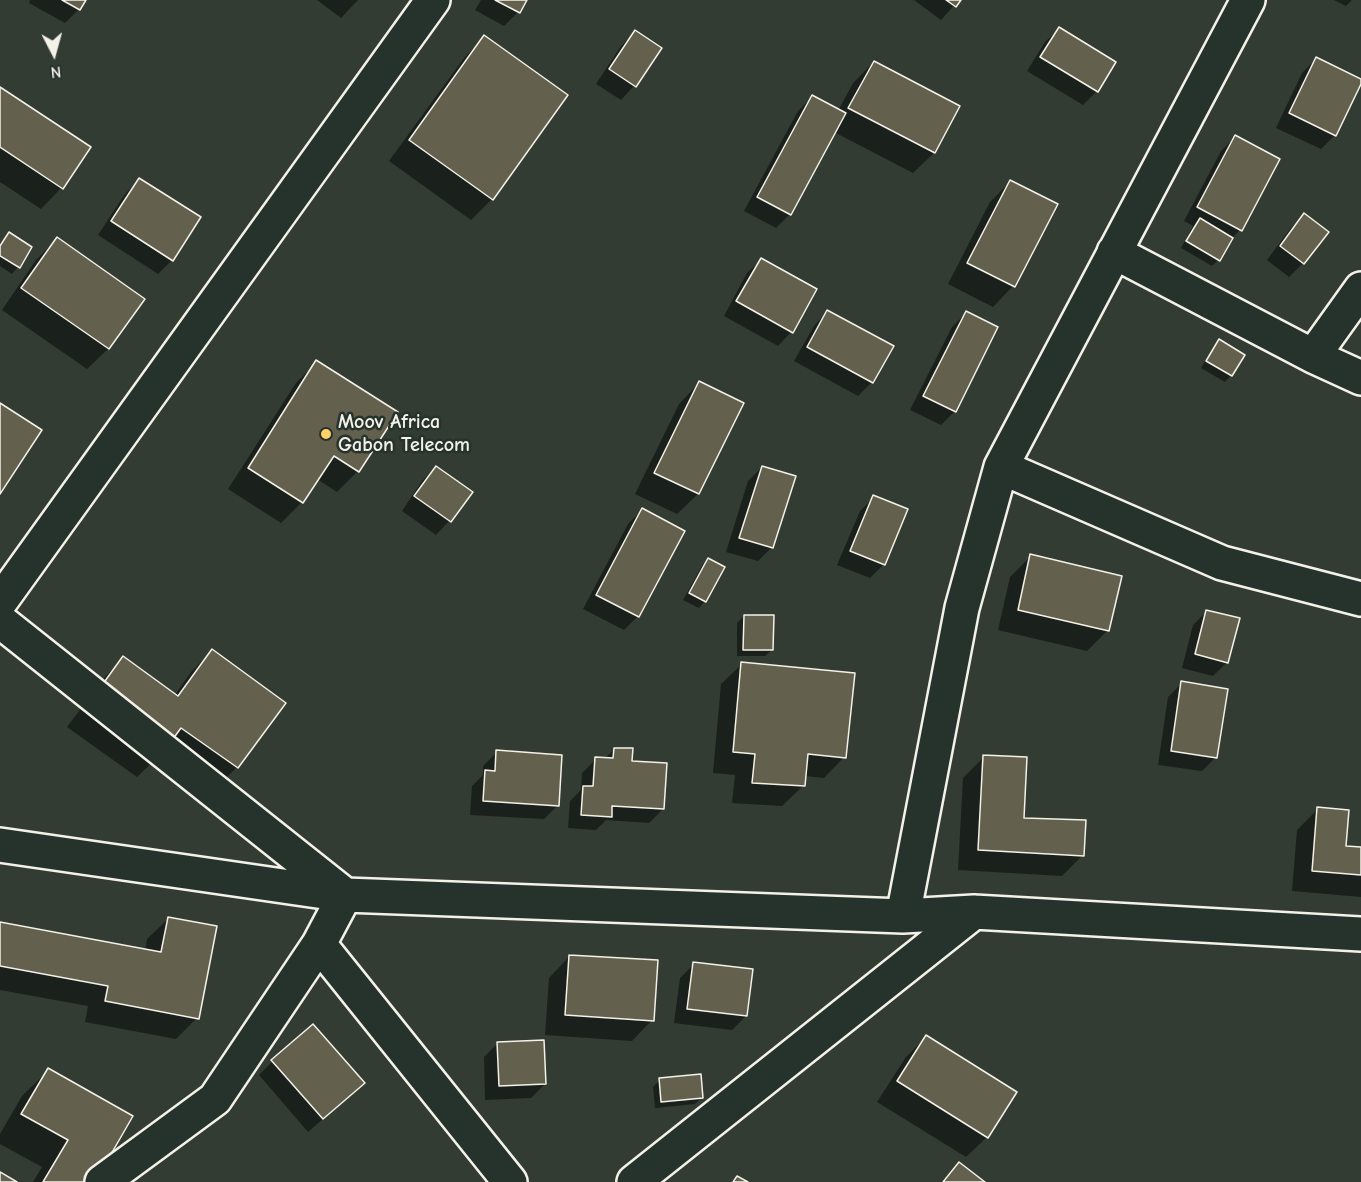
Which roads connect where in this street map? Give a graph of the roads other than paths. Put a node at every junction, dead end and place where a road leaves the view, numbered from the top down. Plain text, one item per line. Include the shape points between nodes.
1 (433, 0) edge
2 (1239, 2) edge
3 (1114, 252) junction
4 (1361, 289) edge
5 (1313, 356) junction
6 (1361, 378) edge
7 (1001, 467) junction
8 (1361, 600) edge
9 (0, 602) edge
10 (0, 621) edge
11 (0, 845) edge
12 (345, 895) junction
13 (974, 912) junction
14 (903, 916) junction
15 (1361, 934) edge
16 (319, 944) junction
17 (102, 1182) edge
18 (510, 1182) edge
19 (634, 1182) edge

1 - 9 street
2 - 3 street
3 - 5 street
3 - 7 street
4 - 5 street
5 - 6 street
7 - 8 street via 1222,563
7 - 14 street via 962,608
10 - 12 street
11 - 12 street
12 - 14 street
12 - 16 street
13 - 14 street
13 - 15 street
13 - 19 street
16 - 17 street via 215,1099
16 - 18 street

